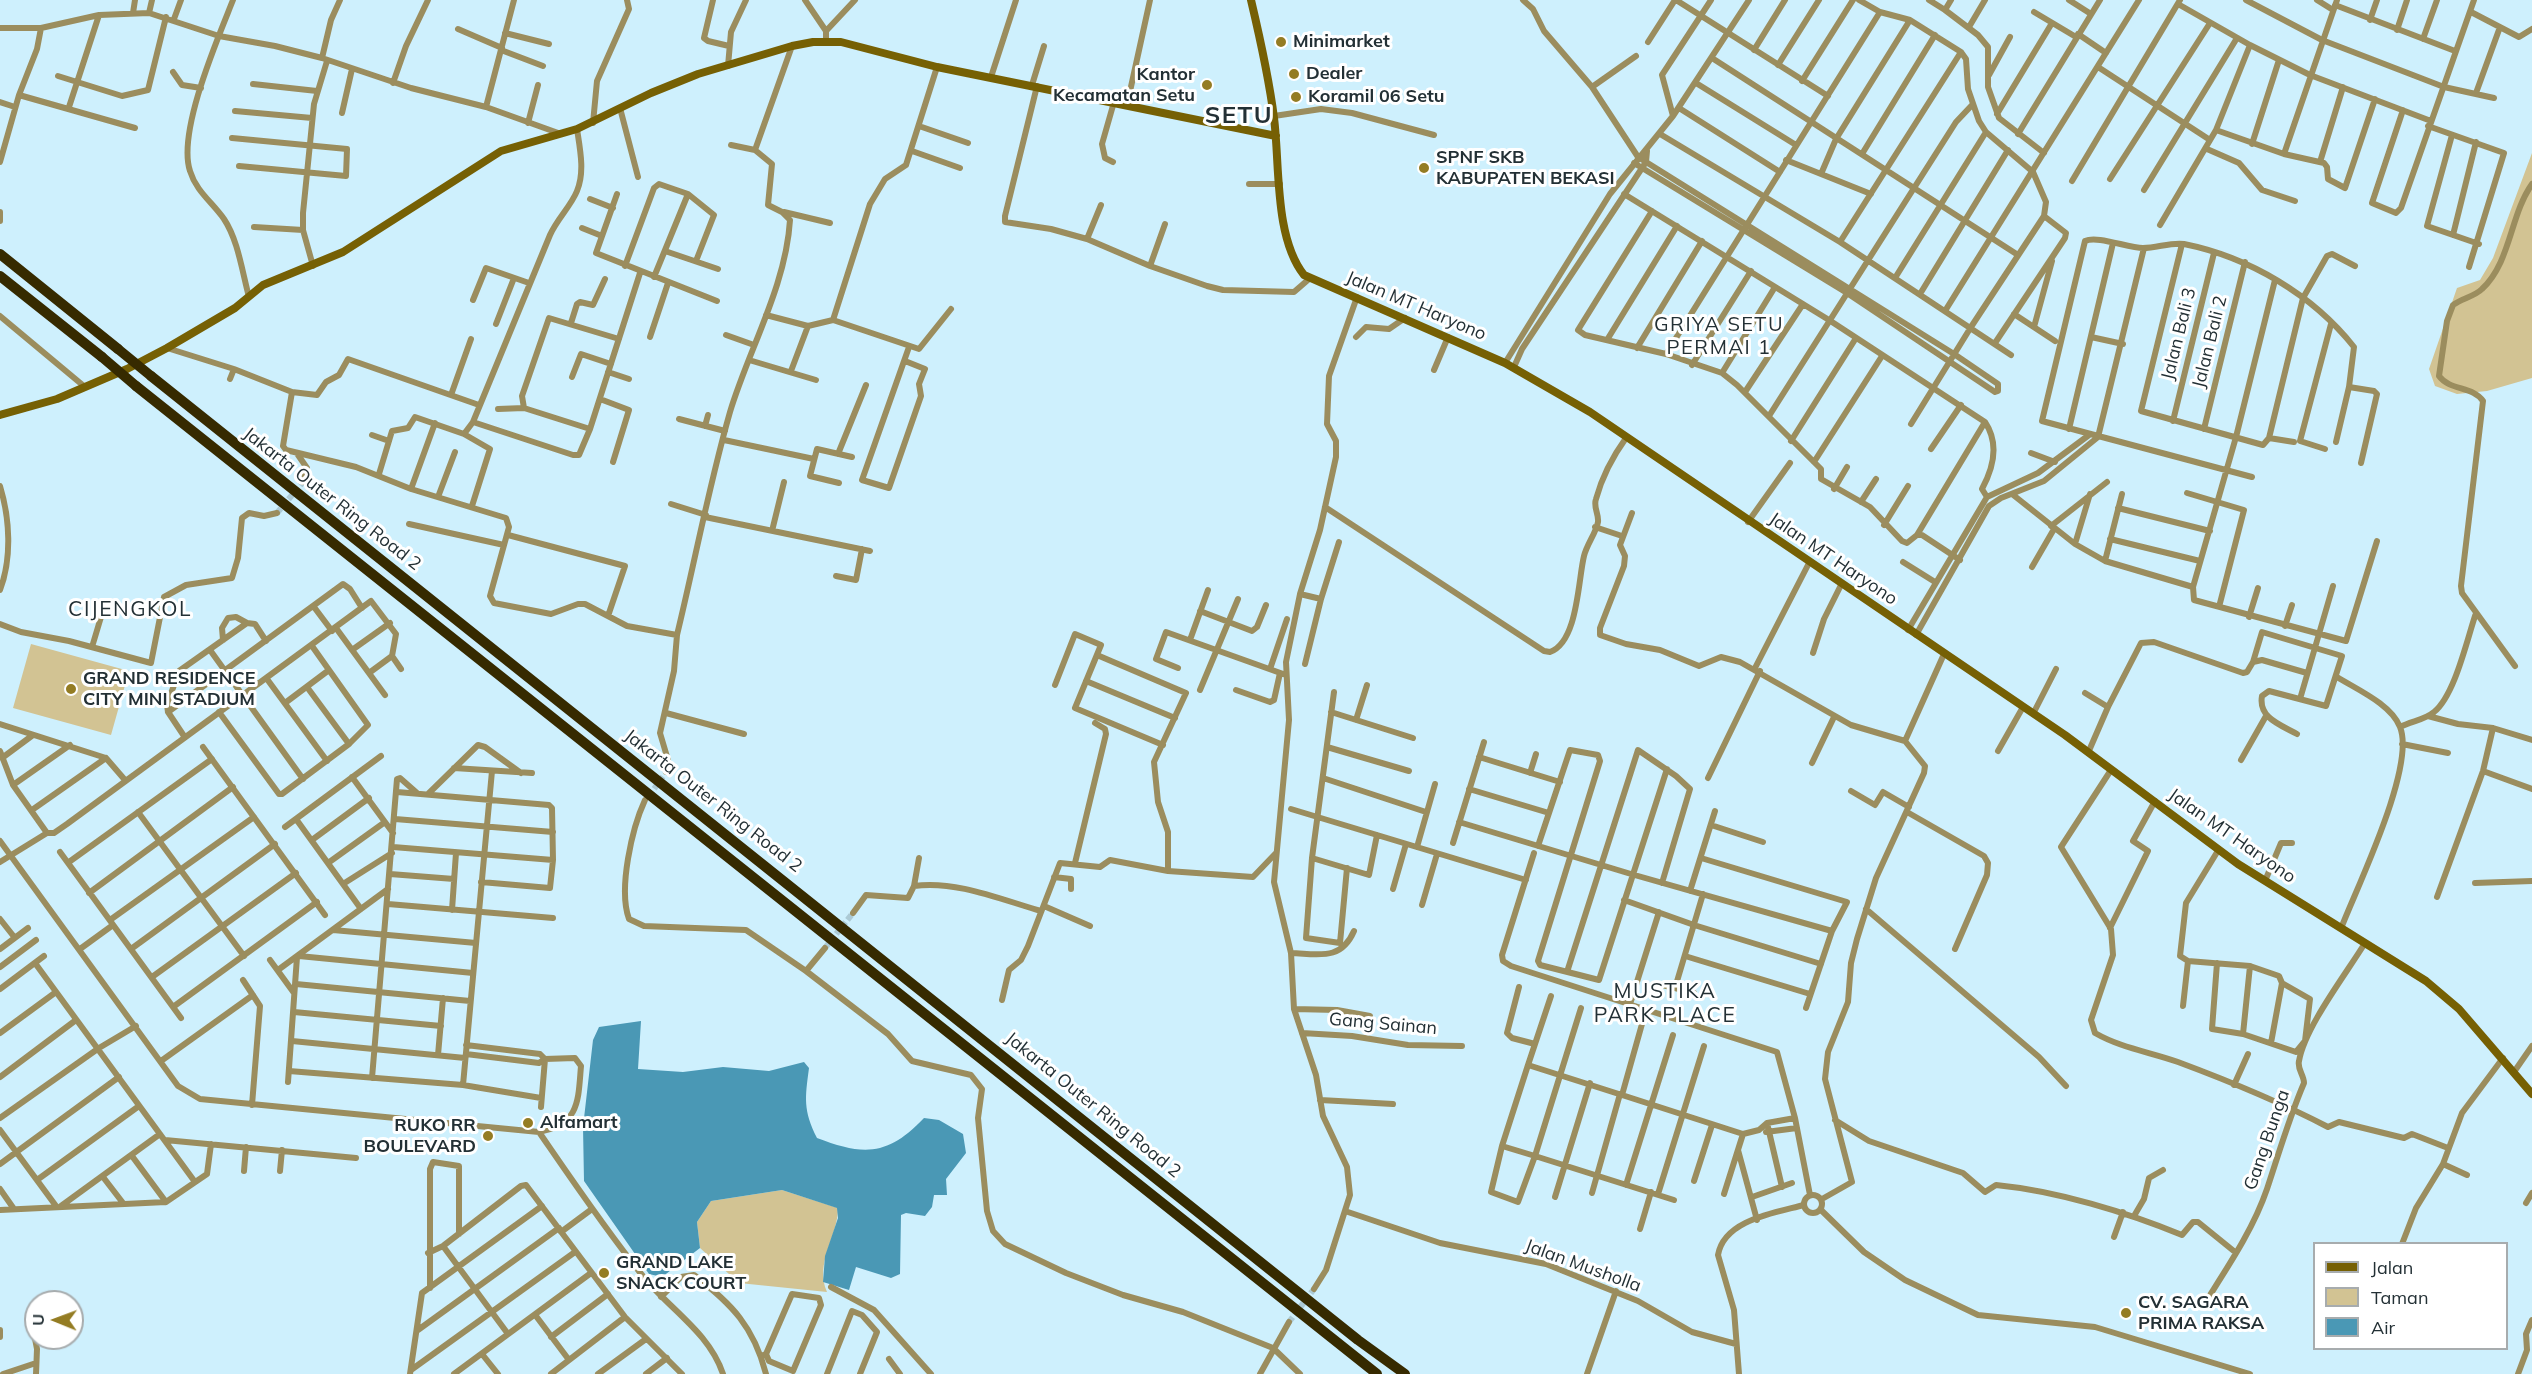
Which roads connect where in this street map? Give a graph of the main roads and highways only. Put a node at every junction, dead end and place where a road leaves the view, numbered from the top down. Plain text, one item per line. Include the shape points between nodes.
1 (1251, 0) edge
2 (1276, 136) junction
3 (0, 254) edge
4 (0, 276) edge
5 (0, 415) edge
6 (2532, 1094) edge
7 (1377, 1374) edge
8 (1405, 1374) edge

1 - 2 main road
2 - 5 main road via 937,67 841,42 792,46 674,83 561,135 501,151 343,252 273,281 214,322 167,348 85,387 20,412
2 - 6 main road, Jalan MT Haryono via 1286,235 1300,269 1309,279 1448,337 1563,395 2023,707 2265,881 2426,981 2446,996
3 - 8 highway, Jakarta Outer Ring Road 2, bridge
4 - 7 highway, Jakarta Outer Ring Road 2, bridge

